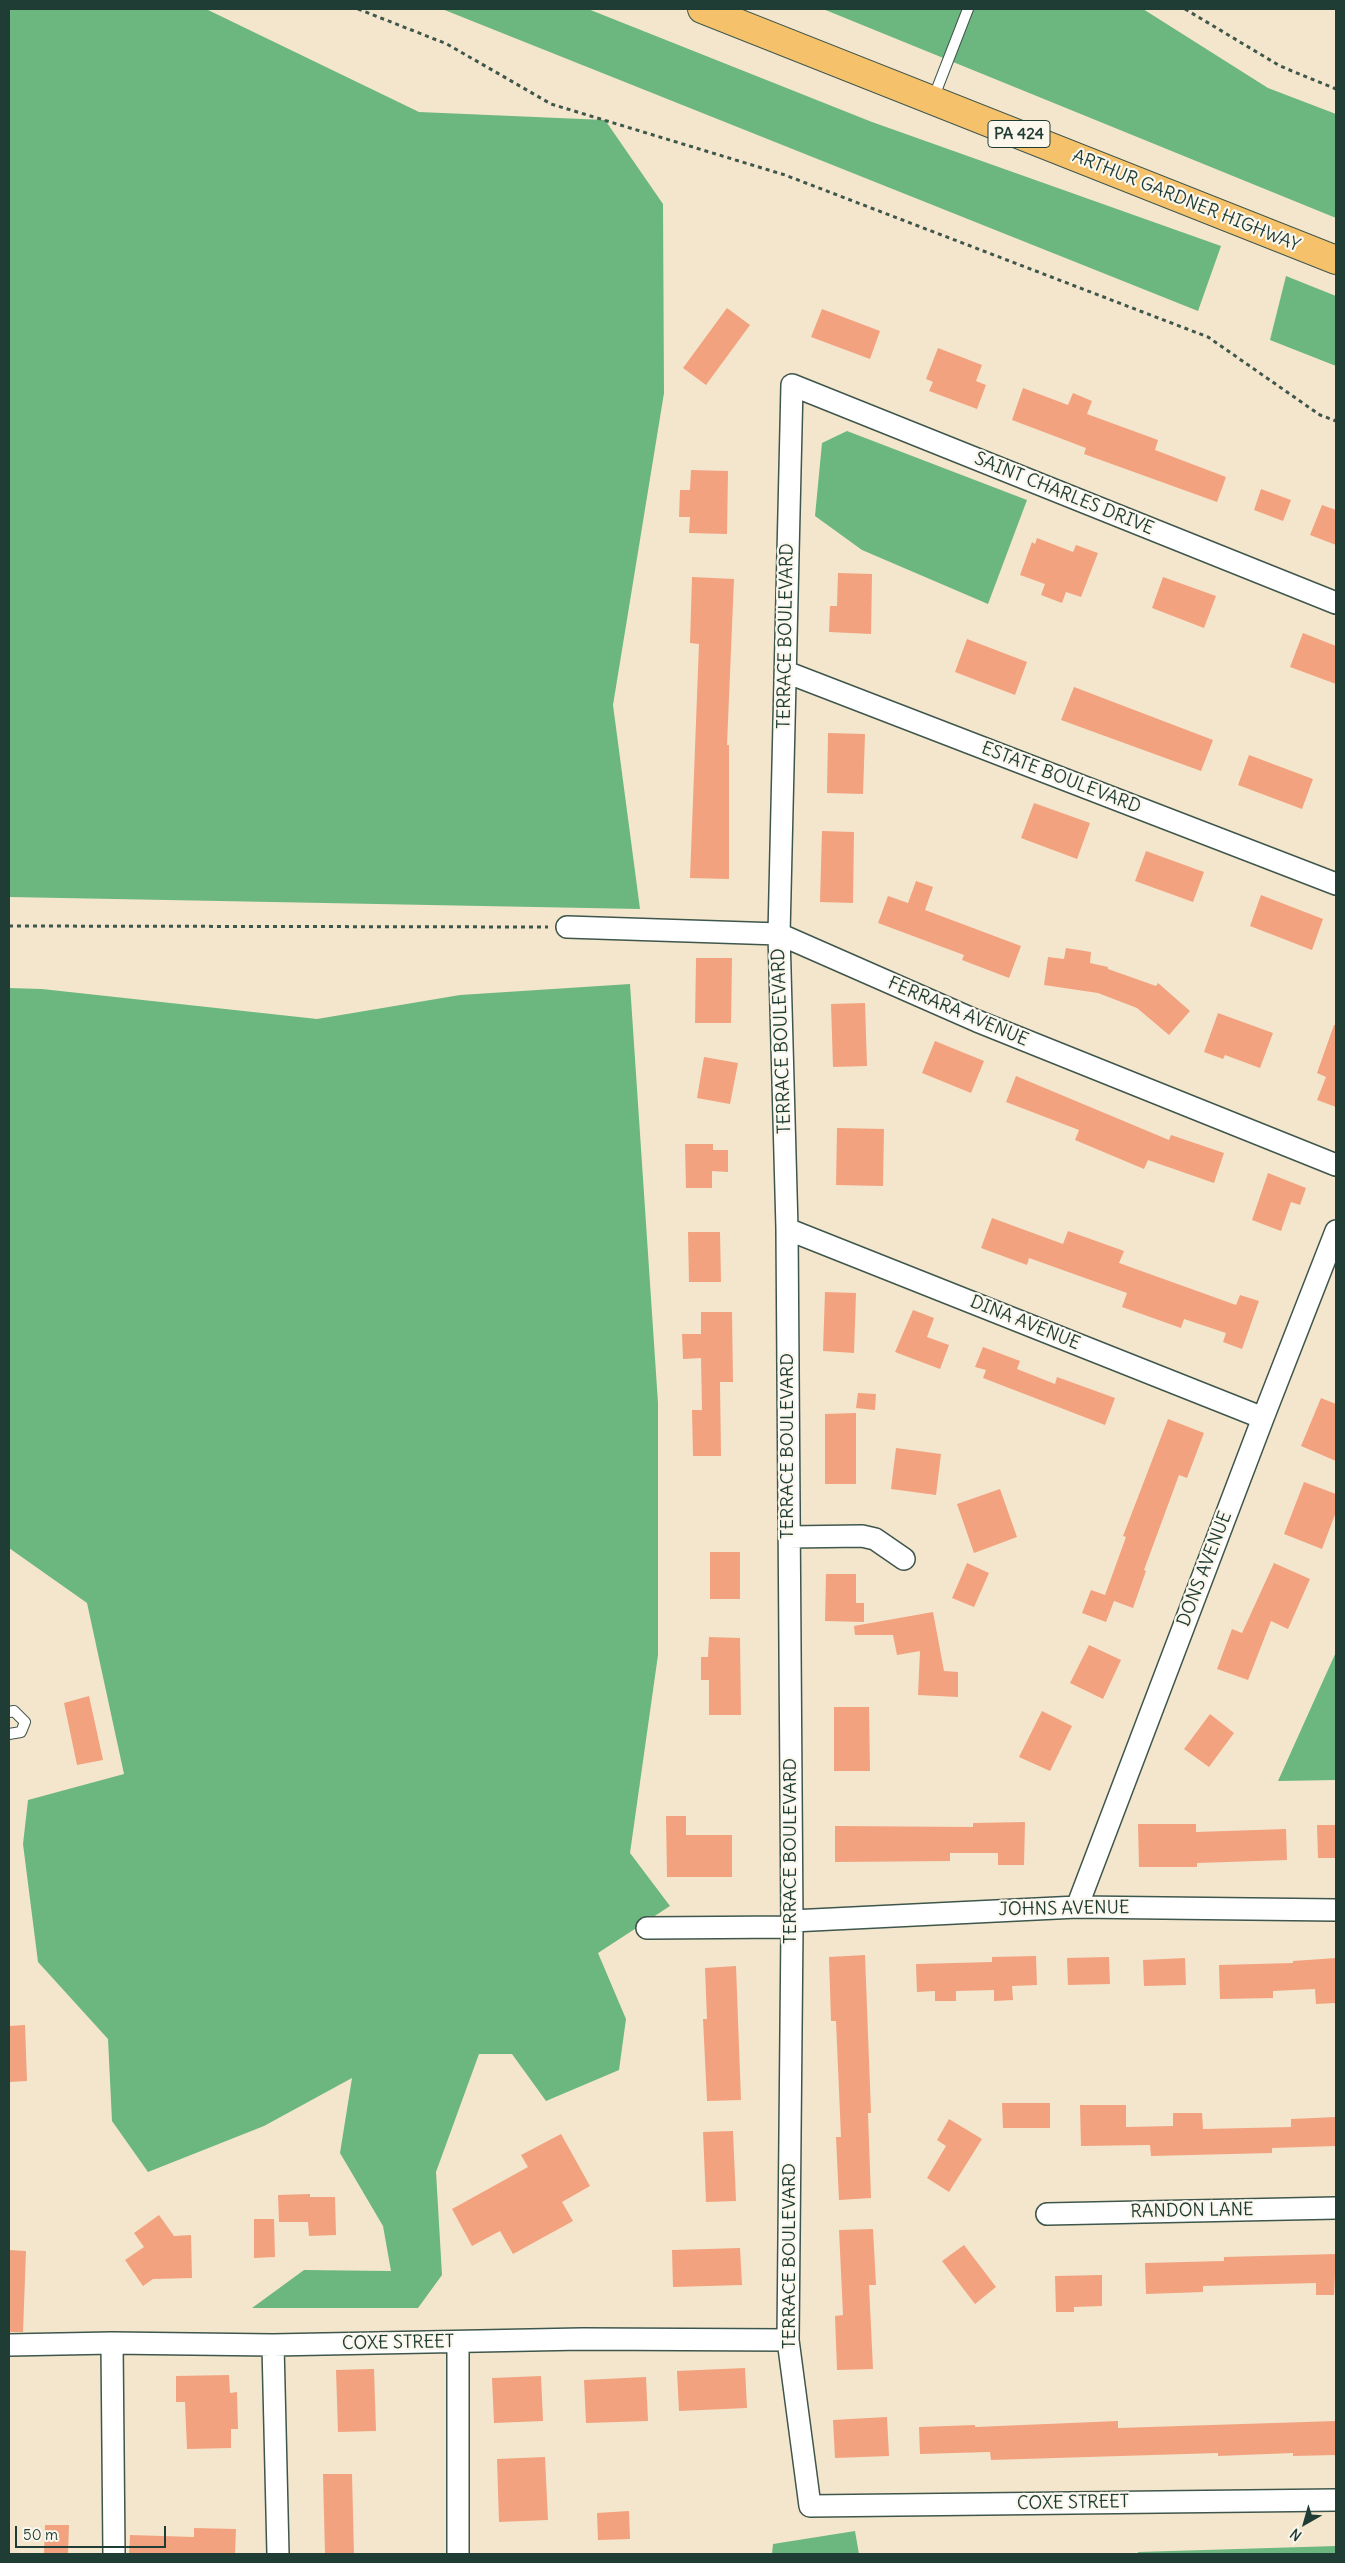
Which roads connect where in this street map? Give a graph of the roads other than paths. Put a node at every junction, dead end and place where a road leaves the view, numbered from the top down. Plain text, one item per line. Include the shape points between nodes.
1 (702, 9) edge
2 (968, 9) edge
3 (932, 100) junction
4 (1336, 260) edge
5 (792, 384) joint
6 (1336, 603) edge
7 (786, 672) junction
8 (1336, 884) edge
9 (567, 927) road end
10 (778, 934) junction
11 (1336, 1165) edge
12 (787, 1229) junction
13 (1336, 1231) edge
14 (1263, 1418) junction
15 (789, 1537) junction
16 (904, 1559) dead end
17 (9, 1712) edge
18 (9, 1734) edge
19 (1077, 1907) junction
20 (1336, 1910) edge
21 (792, 1924) junction
22 (647, 1928) dead end
23 (1336, 2208) edge
24 (1047, 2214) dead end
25 (788, 2340) junction
26 (112, 2343) junction
27 (458, 2343) junction
28 (9, 2345) edge
29 (273, 2345) junction
30 (1336, 2500) edge
31 (810, 2506) joint
32 (114, 2554) edge
33 (278, 2554) edge
34 (458, 2554) edge

1 - 3 main road, ARTHUR GARDNER HIGHWAY / PA 424
2 - 3 lane
3 - 4 main road, ARTHUR GARDNER HIGHWAY / PA 424
5 - 6 street, SAINT CHARLES DRIVE
5 - 7 street, TERRACE BOULEVARD
7 - 8 street, ESTATE BOULEVARD
7 - 10 street, TERRACE BOULEVARD
9 - 10 street, FERRARA AVENUE
10 - 11 street, FERRARA AVENUE via 977,1021
10 - 12 street, TERRACE BOULEVARD
12 - 14 street, DINA AVENUE
12 - 15 street, TERRACE BOULEVARD
13 - 14 street, DONS AVENUE
14 - 19 street, DONS AVENUE
15 - 16 street via 862,1536 875,1539
15 - 21 street, TERRACE BOULEVARD
17 - 18 lane via 14,1711 25,1722 21,1732
19 - 20 street, JOHNS AVENUE
19 - 21 street, JOHNS AVENUE
21 - 22 street, JOHNS AVENUE
21 - 25 street, TERRACE BOULEVARD
23 - 24 street, RANDON LANE
25 - 27 street, COXE STREET via 582,2339
25 - 31 street, TERRACE BOULEVARD
26 - 28 street, COXE STREET
26 - 29 street, COXE STREET
26 - 32 street
27 - 29 street, COXE STREET
27 - 34 street
29 - 33 street
30 - 31 street, COXE STREET

